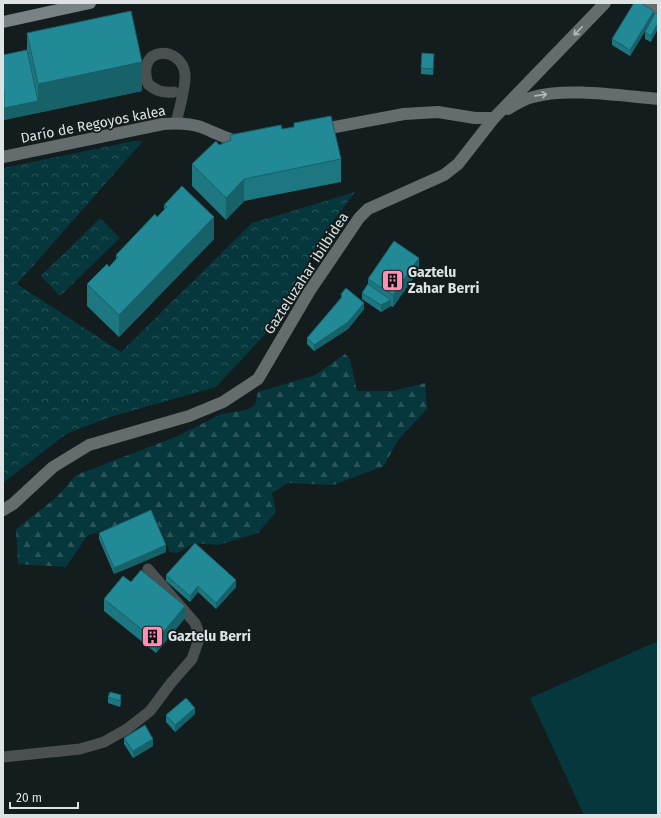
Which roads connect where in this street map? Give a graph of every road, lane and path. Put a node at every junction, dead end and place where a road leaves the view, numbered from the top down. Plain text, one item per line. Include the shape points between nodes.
1 (90, 3) edge
2 (605, 3) edge
3 (649, 3) edge
4 (658, 10) edge
5 (3, 22) edge
6 (174, 92) dead end
7 (658, 99) edge
8 (494, 118) junction
9 (176, 123) junction
10 (306, 133) edge
11 (257, 142) edge
12 (3, 157) edge
13 (3, 510) edge
14 (148, 569) dead end
15 (3, 757) edge

1 - 5 main road
2 -> 8 street, Gazteluzahar ibilbidea
3 - 4 street
6 - 9 lane via 162,92 148,84 145,72 149,59 156,55 170,55 177,58 183,66 185,75
8 -> 7 street via 533,96 560,93
8 - 10 street via 475,118 438,112 404,114
8 - 13 street, Gazteluzahar ibilbidea via 458,164 444,175 368,208 309,292 258,380 223,402 189,416 89,445 54,467
9 - 11 street, Darío de Regoyos kalea via 200,127 235,141
9 - 12 street, Darío de Regoyos kalea
14 - 15 lane via 195,623 200,636 192,659 150,711 127,729 104,742 80,749

